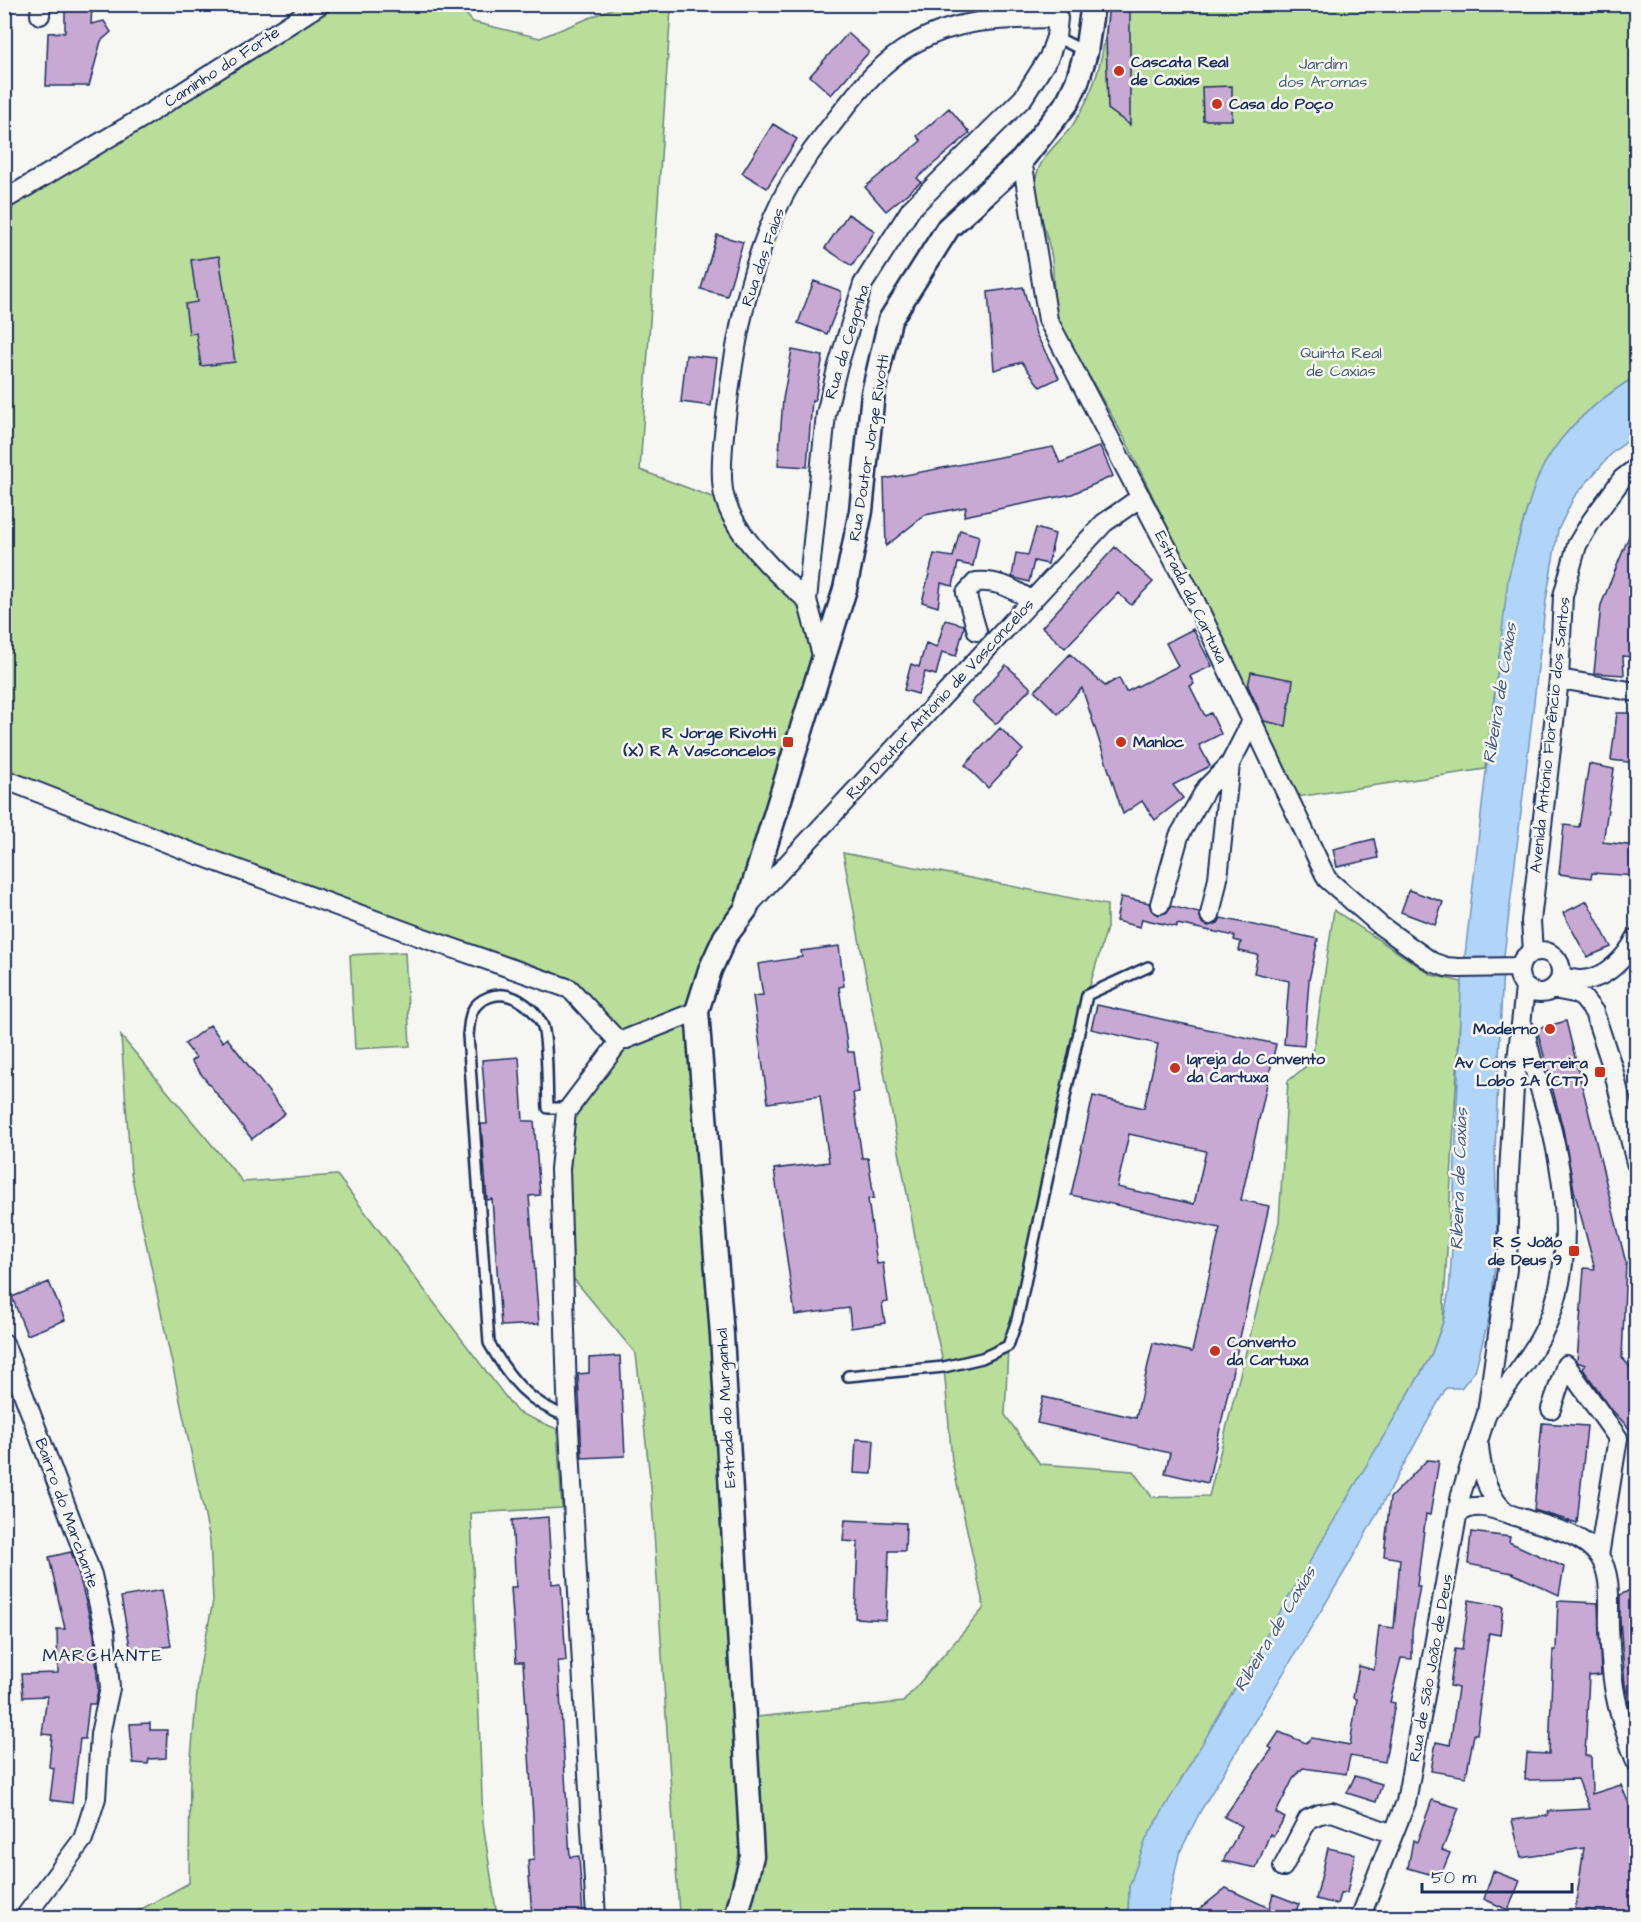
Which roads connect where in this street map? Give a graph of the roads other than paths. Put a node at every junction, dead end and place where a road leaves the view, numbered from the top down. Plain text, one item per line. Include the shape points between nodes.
1 (321, 4) edge
2 (1093, 4) edge
3 (1058, 18) joint
4 (1056, 37) junction
5 (1086, 52) junction
6 (1022, 160) junction
7 (4, 200) edge
8 (1636, 468) edge
9 (1141, 496) junction
10 (807, 600) junction
11 (1032, 601) junction
12 (977, 631) dead end
13 (823, 659) junction
14 (1559, 679) junction
15 (1636, 692) edge
16 (1252, 721) junction
17 (1230, 764) junction
18 (4, 779) edge
19 (1160, 904) dead end
20 (746, 909) junction
21 (1210, 915) dead end
22 (1636, 938) edge
23 (1533, 952) junction
24 (1148, 967) dead end
25 (1514, 968) junction
26 (1557, 983) junction
27 (1526, 988) junction
28 (1522, 1009) junction
29 (697, 1011) junction
30 (619, 1042) junction
31 (1514, 1088) junction
32 (1540, 1088) junction
33 (569, 1108) junction
34 (1636, 1163) edge
35 (4, 1343) edge
36 (1495, 1359) junction
37 (1519, 1372) junction
38 (848, 1376) dead end
39 (1551, 1410) dead end
40 (1487, 1413) junction
41 (569, 1417) junction
42 (1479, 1439) junction
43 (1458, 1514) junction
44 (1508, 1514) junction
45 (1599, 1556) junction
46 (1636, 1762) edge
47 (1394, 1834) junction
48 (1283, 1866) dead end
49 (24, 1917) edge
50 (596, 1917) edge
51 (736, 1917) edge
52 (1360, 1917) edge

1 - 7 street, Caminho do Forte
2 - 5 street, Rua Doutor Jorge Rivotti
3 - 4 street, Rua da Cegonha
3 - 10 street, Rua das Faias via 966,23 930,35 896,54 863,85 830,126 780,203 753,276 738,337 722,479 724,498 737,527 784,581
4 - 5 lane
4 - 10 street, Rua da Cegonha via 1049,57 1023,98 911,209 863,284 826,414
5 - 6 street, Rua Doutor Jorge Rivotti via 1067,103
6 - 9 street, Estrada da Cartuxa via 1048,320
6 - 13 street, Rua Doutor Jorge Rivotti via 948,228 890,320 873,393 859,522 845,589
8 - 14 street, Avenida António Florêncio dos Santos via 1622,479 1577,545 1563,596
9 - 11 street, Rua Doutor António de Vasconcelos via 1104,524
9 - 16 street, Estrada da Cartuxa
10 - 13 street, Rua da Cegonha
11 - 12 street via 1010,586 976,582 966,593
11 - 20 street, Rua Doutor António de Vasconcelos
13 - 20 street, Rua Doutor Jorge Rivotti
14 - 15 street
14 - 23 street, Avenida António Florêncio dos Santos via 1533,899
16 - 17 street
16 - 25 street, Estrada da Cartuxa via 1327,879 1381,926 1432,962 1458,968
17 - 19 street via 1207,787 1179,836
17 - 21 street via 1218,878
18 - 30 street via 188,851 570,989
20 - 29 street, Estrada do Murganhal via 725,937
22 - 26 street via 1621,959 1594,979
23 - 25 street
23 - 26 street via 1546,952 1557,958 1562,970
24 - 38 lane via 1087,995 1017,1320 1008,1346 982,1358 944,1367
25 - 27 street
26 - 27 street via 1539,994
26 - 34 street via 1583,998 1594,1012 1613,1069
27 - 28 street, Rua de São João de Deus
28 - 31 street, Rua de São João de Deus
28 - 32 street, Rua de São João de Deus
29 - 30 street
29 - 51 street, Estrada do Murganhal via 722,1335 752,1856
30 - 33 street
31 - 32 street via 1527,1078
31 - 36 street, Rua de São João de Deus via 1507,1269
32 - 37 street, Rua de São João de Deus via 1563,1197 1563,1261 1556,1300 1540,1339
33 - 41 street via 560,1169
33 - 41 lane via 548,1108 543,1025 515,998 498,993 480,1000 472,1011 468,1035 489,1343 504,1368 539,1405
35 - 49 street, Bairro do Marchante via 92,1575 105,1632 110,1688 100,1734 96,1798 83,1839
36 - 37 street via 1501,1374 1512,1376
36 - 40 street, Rua de São João de Deus
37 - 40 street, Rua de São João de Deus
39 - 45 street via 1566,1365 1618,1438
40 - 42 street, Rua de São João de Deus
41 - 50 street
42 - 43 street, Rua de São João de Deus
42 - 44 street via 1482,1469 1497,1505
43 - 44 street via 1474,1506
43 - 47 street, Rua de São João de Deus via 1406,1802
44 - 45 street via 1578,1538
45 - 46 street via 1609,1585 1614,1688
47 - 48 street via 1332,1812 1320,1814 1308,1819
47 - 52 street, Rua de São João de Deus

